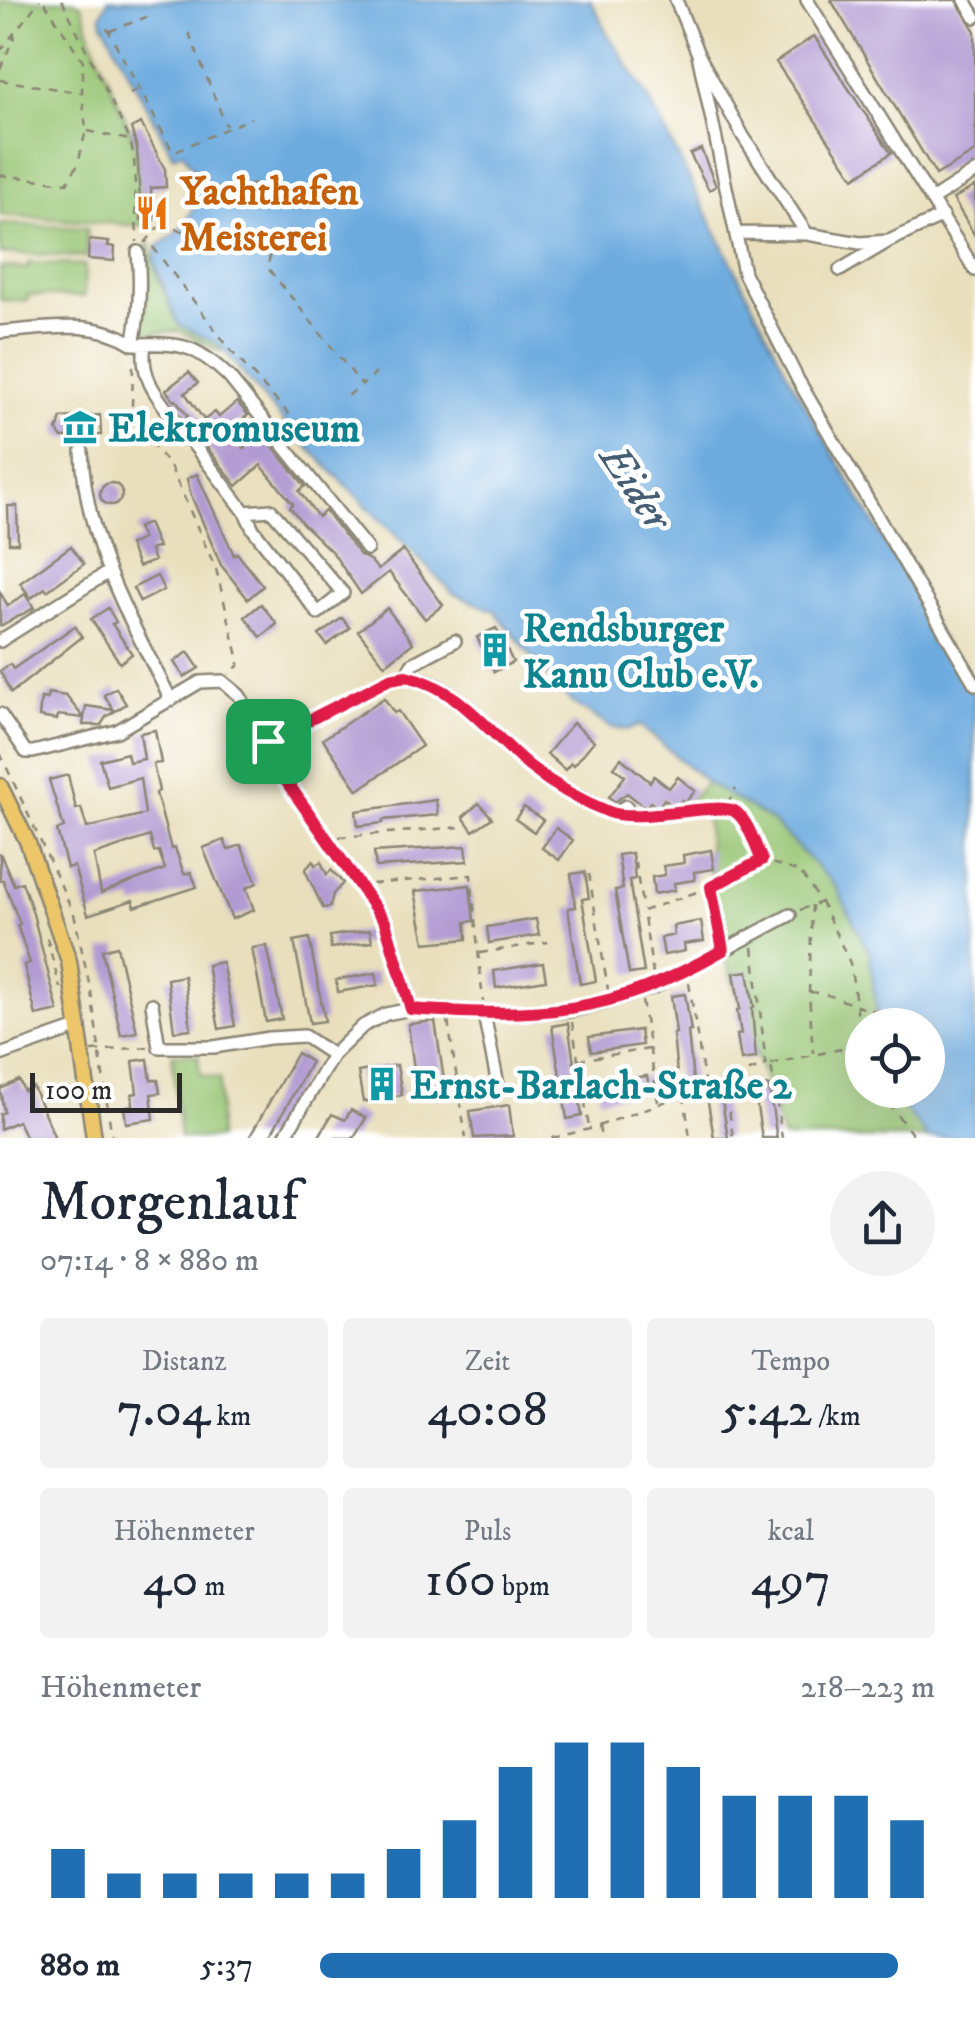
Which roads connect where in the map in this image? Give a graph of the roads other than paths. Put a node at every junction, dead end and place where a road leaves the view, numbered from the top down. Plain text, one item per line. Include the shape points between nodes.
1 (806, 0) edge
2 (965, 0) edge
3 (676, 4) edge
4 (975, 16) edge
5 (698, 54) junction
6 (975, 172) edge
7 (933, 200) junction
8 (943, 216) junction
9 (736, 233) junction
10 (807, 234) junction
11 (889, 241) junction
12 (138, 252) road end
13 (840, 270) dead end
14 (975, 270) edge
15 (0, 332) edge
16 (139, 344) junction
17 (82, 451) dead end
18 (245, 512) junction
19 (367, 549) dead end
20 (107, 573) junction
21 (0, 641) edge
22 (455, 641) dead end
23 (975, 647) edge
24 (960, 655) junction
25 (406, 676) junction
26 (975, 684) edge
27 (171, 700) junction
28 (0, 714) edge
29 (268, 741) junction
30 (0, 786) edge
31 (626, 806) dead end
32 (790, 915) road end
33 (152, 1004) dead end
34 (411, 1009) junction
35 (484, 1014) junction
36 (80, 1026) junction
37 (0, 1055) edge
38 (333, 1055) junction
39 (498, 1085) dead end
40 (94, 1138) edge
41 (284, 1138) edge

1 - 7 street
2 - 4 street
3 - 5 street
5 - 9 street
5 - 10 street
6 - 7 street
7 - 8 street
8 - 11 street
8 - 14 street
9 - 10 street
9 - 24 street via 744,273 798,380
10 - 11 street via 860,244
11 - 13 street
12 - 16 street
15 - 16 street via 80,326
16 - 18 street via 147,381
16 - 19 street via 178,342 229,376
17 - 20 street via 88,517
18 - 18 street via 271,510 343,593 318,613
20 - 21 street
20 - 27 street
22 - 25 street via 412,664
23 - 24 street
24 - 26 street
25 - 29 street
25 - 31 street via 467,706 562,790 613,814
27 - 28 street via 117,730 33,752 21,747
27 - 29 street via 200,682 222,682 239,695
29 - 34 street via 284,778 385,922
30 - 36 main road via 60,930
32 - 35 street via 640,992 570,1011
33 - 38 street via 159,1047 304,1036
34 - 35 street
34 - 38 street via 363,1026
35 - 39 street
36 - 37 street
36 - 40 main road
38 - 41 street

